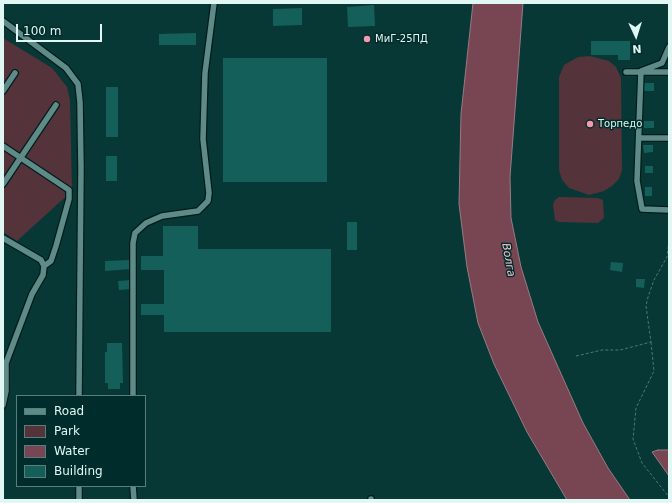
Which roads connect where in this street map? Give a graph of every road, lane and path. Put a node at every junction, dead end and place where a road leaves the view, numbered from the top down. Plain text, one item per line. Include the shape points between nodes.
1 (214, 3) edge
2 (3, 22) edge
3 (669, 48) edge
4 (641, 71) junction
5 (626, 72) dead end
6 (669, 72) edge
7 (14, 73) dead end
8 (3, 91) edge
9 (56, 105) dead end
10 (640, 138) junction
11 (669, 138) edge
12 (3, 146) edge
13 (22, 158) junction
14 (3, 184) edge
15 (669, 210) edge
16 (3, 238) edge
17 (669, 240) edge
18 (44, 266) junction
19 (651, 342) junction
20 (576, 356) dead end
21 (79, 395) edge
22 (133, 395) edge
23 (3, 405) edge
24 (79, 487) edge
25 (133, 487) edge
26 (669, 497) edge
27 (78, 500) edge
28 (134, 500) edge

1 - 22 street via 205,73 203,139 208,200 198,211 162,216 146,223 135,232
2 - 21 street via 66,68 78,84 81,169
3 - 4 street via 662,63
4 - 5 street
4 - 6 street
4 - 10 street
7 - 8 street
9 - 13 street
10 - 11 street
10 - 15 street via 638,181 642,209
12 - 13 street
13 - 14 street
13 - 18 street via 66,186 69,192 56,246 50,261
16 - 18 street via 41,260
17 - 19 path via 667,257 654,280 646,306
18 - 23 street via 43,275 32,294 6,363
19 - 20 path via 620,350 602,350
19 - 26 path via 654,371 636,408 633,439 642,463
24 - 27 street
25 - 28 street

